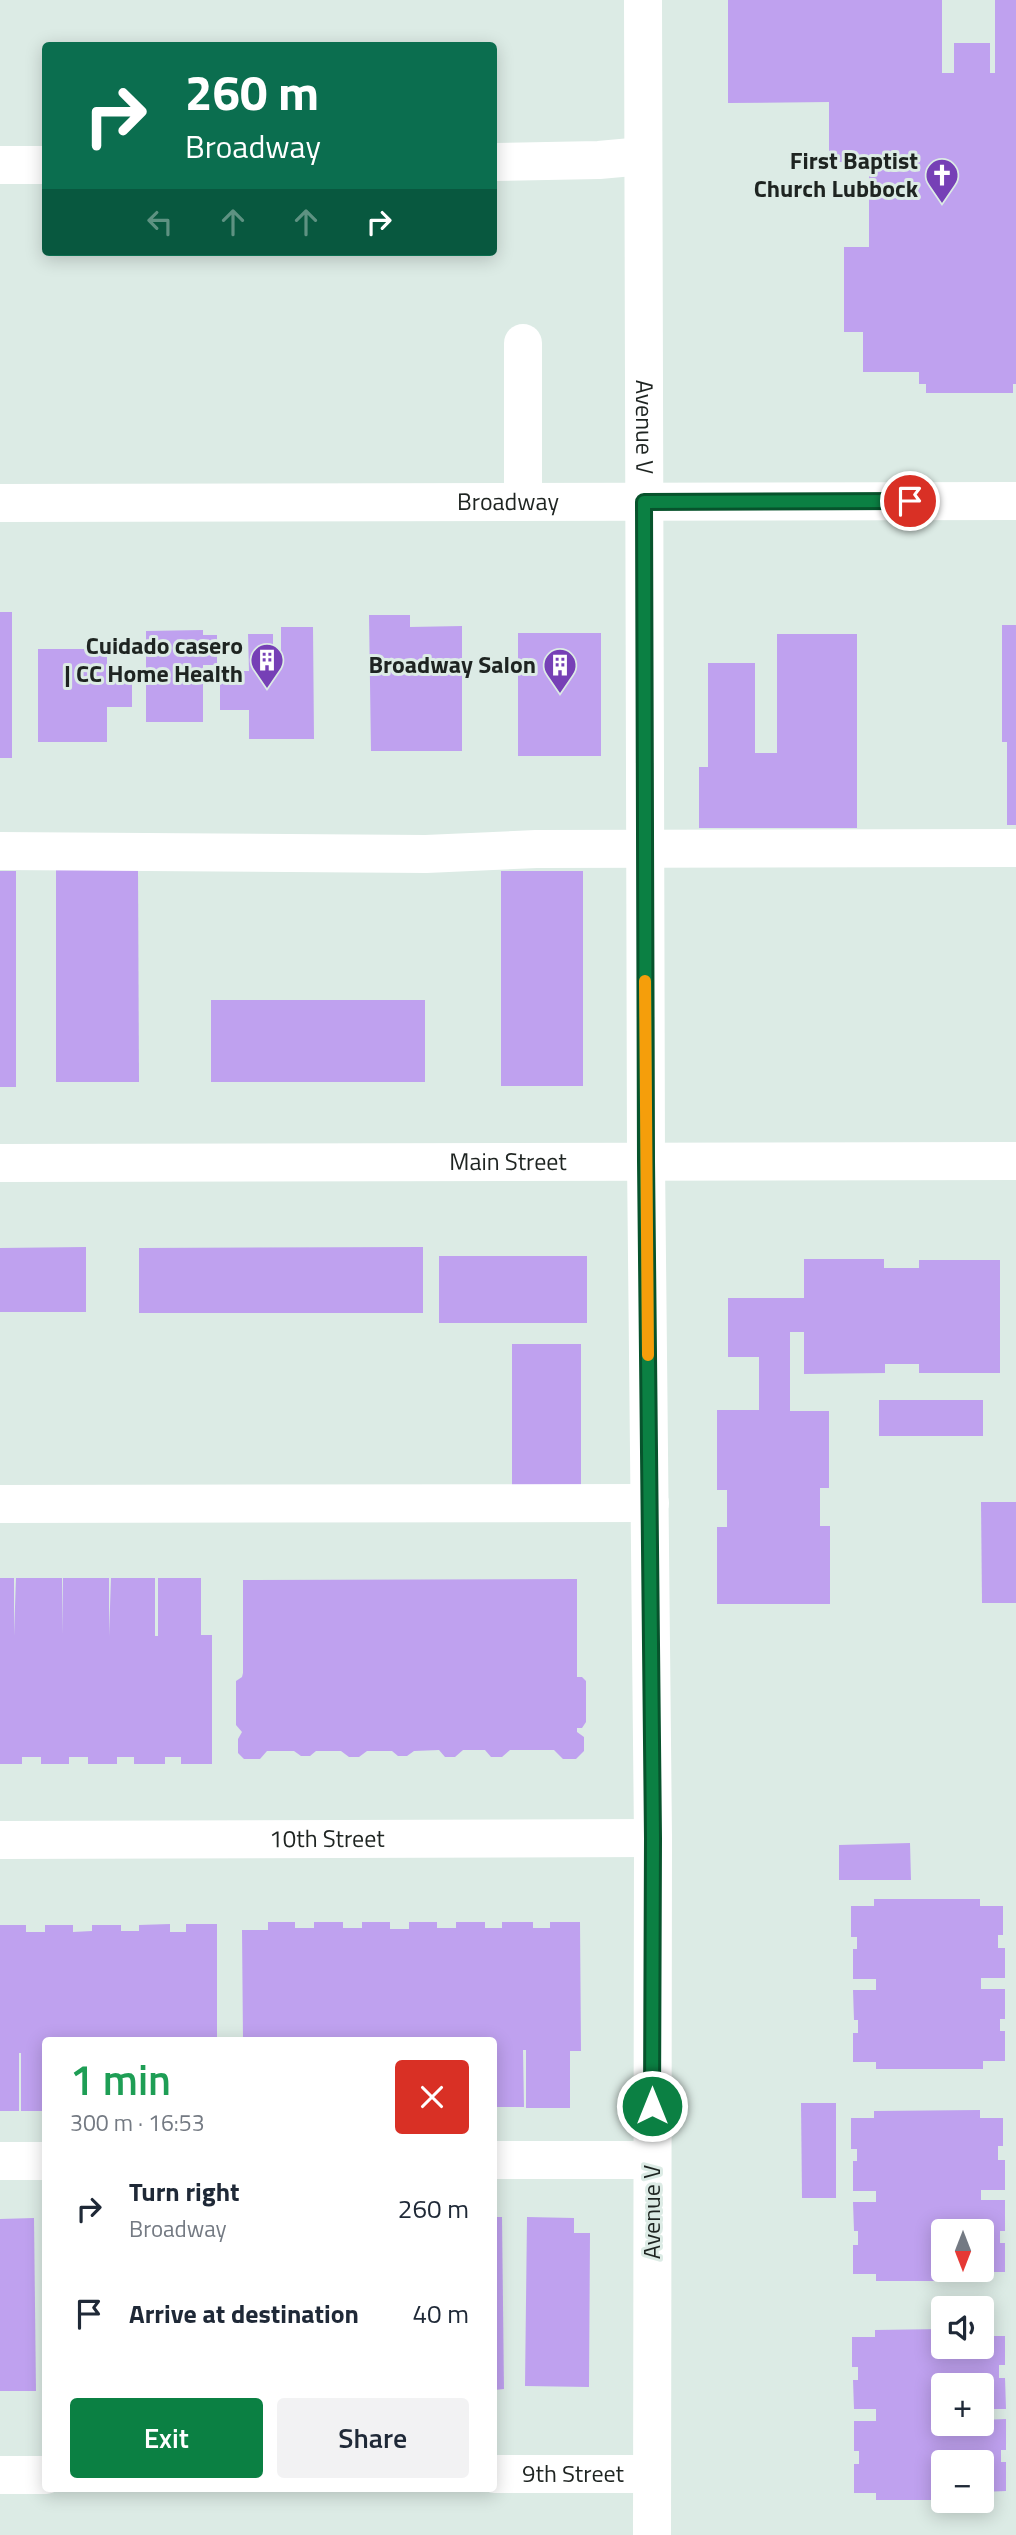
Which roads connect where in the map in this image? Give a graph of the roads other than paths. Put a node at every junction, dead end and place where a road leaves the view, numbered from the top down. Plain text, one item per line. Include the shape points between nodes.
1 (643, 0) edge
2 (643, 156) junction
3 (497, 162) edge
4 (0, 165) edge
5 (42, 165) edge
6 (523, 343) dead end
7 (1016, 501) edge
8 (523, 502) junction
9 (644, 502) junction
10 (0, 503) edge
11 (1016, 848) edge
12 (645, 849) junction
13 (0, 851) edge
14 (646, 1161) junction
15 (1016, 1161) edge
16 (0, 1163) edge
17 (650, 1503) junction
18 (0, 1504) edge
19 (653, 1838) junction
20 (0, 1840) edge
21 (497, 2160) edge
22 (652, 2160) junction
23 (0, 2161) edge
24 (42, 2161) edge
25 (497, 2474) edge
26 (652, 2474) junction
27 (42, 2475) edge
28 (0, 2476) edge
29 (652, 2535) edge

1 - 2 street, Avenue V
2 - 3 street
2 - 9 street, Avenue V
4 - 5 street
6 - 8 street
7 - 9 street, Broadway
8 - 9 street, Broadway
8 - 10 street, Broadway
9 - 12 street, Avenue V
11 - 12 street
12 - 13 street via 426,854
12 - 14 street, Avenue V
14 - 15 street, Main Street
14 - 16 street, Main Street
14 - 17 street, Avenue V
17 - 18 street
17 - 19 street, Avenue V
19 - 20 street, 10th Street
19 - 22 street, Avenue V
21 - 22 street
22 - 26 street, Avenue V
23 - 24 street
25 - 26 street, 9th Street
26 - 29 street, Avenue V
27 - 28 street

